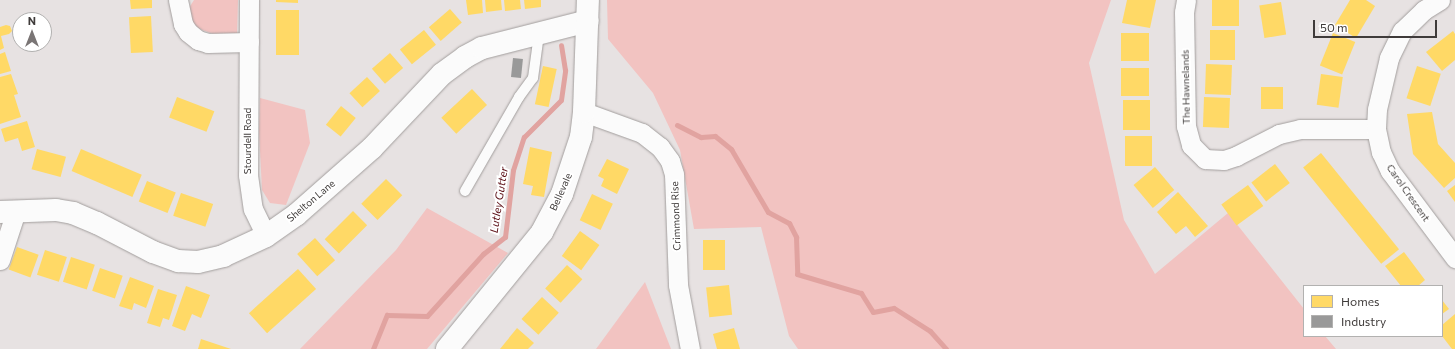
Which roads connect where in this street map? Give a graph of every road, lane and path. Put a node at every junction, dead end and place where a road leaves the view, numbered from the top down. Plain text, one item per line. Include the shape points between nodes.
1 (178, 0) edge
2 (248, 0) edge
3 (588, 0) edge
4 (1186, 0) edge
5 (1440, 0) edge
6 (588, 22) junction
7 (539, 34) junction
8 (249, 42) junction
9 (584, 112) junction
10 (1376, 129) junction
11 (465, 191) dead end
12 (8, 212) edge
13 (266, 236) junction
14 (1455, 258) edge
15 (0, 260) edge
16 (447, 349) edge
17 (690, 349) edge

1 - 8 street via 183,24 198,40 208,43
2 - 8 street, Stourdell Road
3 - 6 street, Bellevale
4 - 10 street, The Hawnelands via 1186,126 1191,145 1206,159 1224,160 1279,134 1300,129
5 - 10 street, Carol Crescent via 1424,10 1402,31 1389,58 1377,109
6 - 7 street, Shelton Lane
6 - 9 street, Bellevale
7 - 11 lane via 533,78 519,97
7 - 13 street, Shelton Lane via 482,48 465,57 448,70 372,148 296,215
8 - 13 street, Stourdell Road via 248,175 253,209
9 - 16 street, Bellevale via 581,137 565,188 542,232
9 - 17 street, Crimmond Rise via 642,133 660,147 670,161 674,174 678,285
10 - 14 street, Carol Crescent via 1381,152 1390,170
12 - 13 street, Shelton Lane via 56,210 73,214 178,261 198,262 223,256
12 - 15 street

